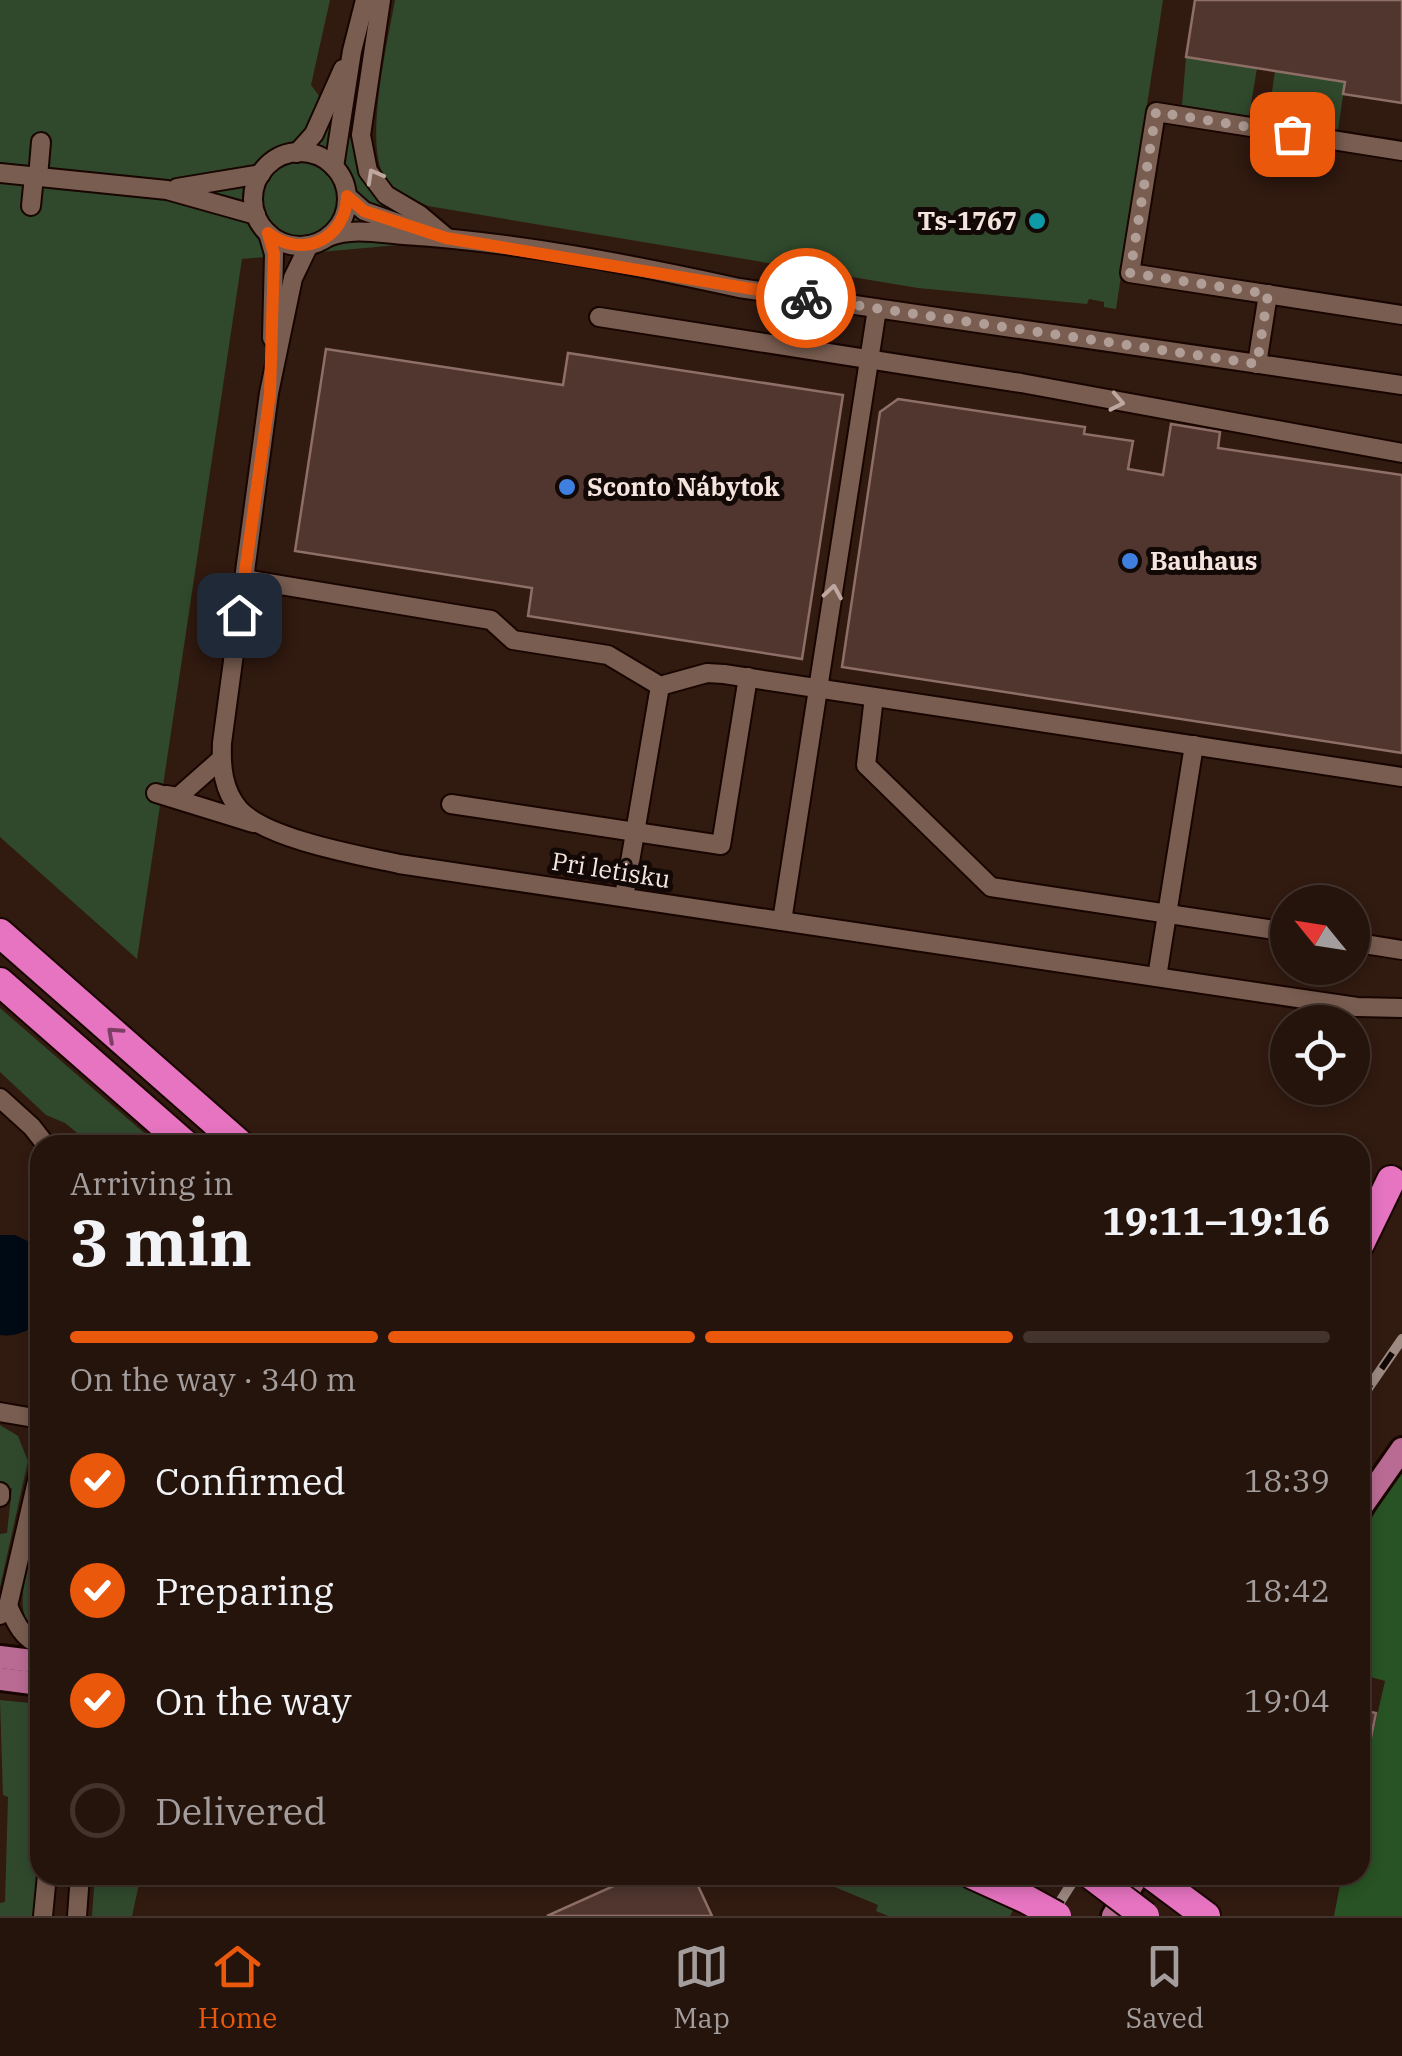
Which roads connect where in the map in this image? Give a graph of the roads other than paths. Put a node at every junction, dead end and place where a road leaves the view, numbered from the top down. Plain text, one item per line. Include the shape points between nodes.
1 (365, 0) edge
2 (381, 0) edge
3 (352, 51) junction
4 (42, 142) dead end
5 (1402, 151) edge
6 (296, 153) junction
7 (334, 167) junction
8 (0, 173) edge
9 (261, 174) junction
10 (36, 176) junction
11 (166, 190) junction
12 (347, 196) junction
13 (31, 206) dead end
14 (256, 215) junction
15 (268, 233) junction
16 (328, 237) junction
17 (446, 238) junction
18 (310, 245) junction
19 (1268, 294) junction
20 (878, 309) junction
21 (1402, 314) edge
22 (600, 317) dead end
23 (870, 360) junction
24 (1257, 364) junction
25 (1402, 385) edge
26 (270, 394) junction
27 (1402, 453) edge
28 (244, 579) junction
29 (748, 678) junction
30 (660, 686) junction
31 (818, 688) junction
32 (874, 697) junction
33 (1194, 745) junction
34 (221, 759) junction
35 (1402, 777) edge
36 (452, 804) dead end
37 (282, 833) junction
38 (634, 833) junction
39 (624, 898) junction
40 (1166, 914) junction
41 (782, 921) junction
42 (1270, 929) edge
43 (0, 933) edge
44 (1370, 945) edge
45 (1402, 950) edge
46 (1157, 977) junction
47 (0, 982) edge
48 (1402, 1008) edge
49 (0, 1098) edge
50 (38, 1135) edge
51 (175, 1135) edge
52 (230, 1135) edge
53 (1397, 1174) edge
54 (1370, 1208) edge
55 (1370, 1225) edge
56 (0, 1412) edge
57 (30, 1417) edge
58 (1402, 1449) edge
59 (1370, 1495) edge
60 (30, 1508) edge
61 (4, 1611) edge
62 (30, 1639) edge
63 (0, 1657) edge
64 (30, 1661) edge
65 (0, 1679) edge
66 (30, 1683) edge
67 (47, 1885) edge
68 (79, 1885) edge
69 (993, 1885) edge
70 (1104, 1885) edge
71 (1132, 1885) edge
72 (1164, 1885) edge
73 (42, 1916) edge
74 (77, 1916) edge
75 (1057, 1916) edge
76 (1113, 1916) edge
77 (1145, 1916) edge
78 (1206, 1916) edge

1 - 3 street
17 -> 2 street via 386,195 368,171 361,135
3 - 6 street via 314,134
3 - 7 street
4 - 10 street
5 - 19 street via 1156,112 1130,273
6 - 7 street
6 - 9 street
7 - 12 street
8 - 10 street
9 - 11 street
9 - 14 street
10 - 11 street
10 - 13 street
11 - 14 street
12 - 16 street via 340,223
12 - 17 street via 364,211
14 - 15 street, Pri letisku
15 - 18 street
15 - 26 street, Pri letisku via 274,254
16 - 17 street via 354,232
16 - 18 street
17 - 20 street
18 - 26 street, Pri letisku via 293,278
19 - 21 street
19 - 24 street
20 - 23 street
20 - 24 street
22 - 23 street
23 -> 27 street
31 -> 23 street
24 - 25 street
26 - 28 street, Pri letisku
28 - 30 street via 491,620 513,640 608,655
28 - 34 street, Pri letisku
29 - 30 street via 707,673
29 - 31 street
29 - 38 street via 721,846
30 - 38 street
31 - 32 street
31 - 41 street
32 - 33 street
32 - 40 street via 866,765 991,887
33 - 35 street
33 - 40 street
34 - 37 street, Pri letisku via 241,811
34 - 37 street via 178,797 156,794
36 - 38 street
37 - 39 street, Pri letisku via 398,864
38 - 39 street
39 - 41 street, Pri letisku
40 - 42 street
40 - 46 street
41 - 46 street, Pri letisku
52 -> 43 highway
44 - 45 street
46 - 48 street, Pri letisku
47 - 51 highway
49 - 50 street
53 - 54 main road
53 - 55 highway
56 - 57 street
58 - 59 main road
60 - 61 street
61 - 62 street
63 - 64 main road
65 - 66 main road
67 - 73 street
68 - 74 street
69 - 75 highway, bridge
70 - 77 highway, bridge
71 - 76 main road
72 - 78 highway

